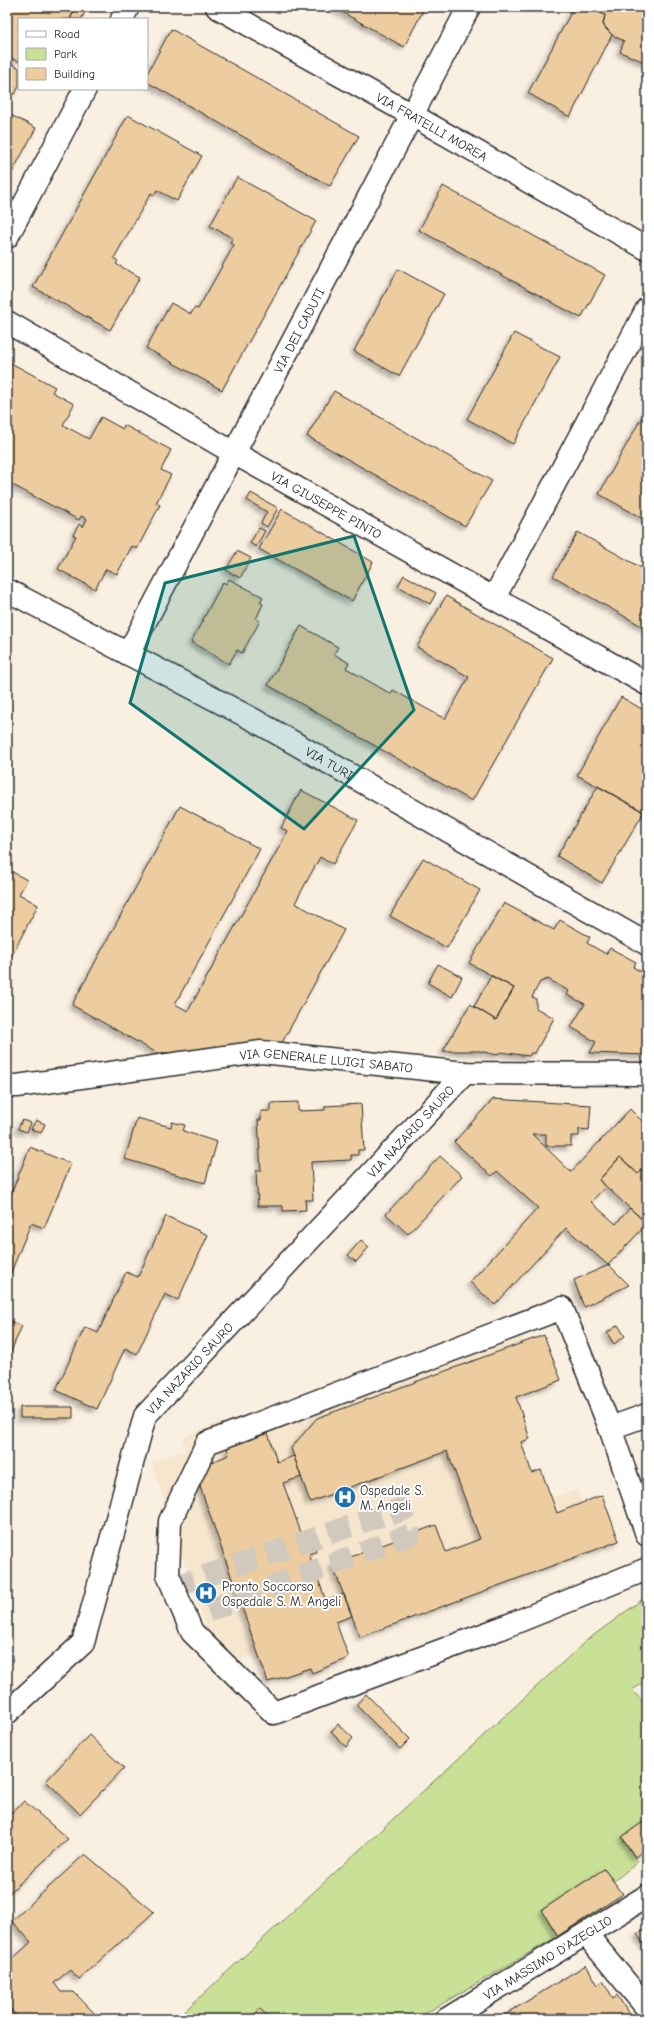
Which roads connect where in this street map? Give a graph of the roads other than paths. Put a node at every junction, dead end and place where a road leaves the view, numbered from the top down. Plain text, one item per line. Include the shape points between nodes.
1 (128, 7) edge
2 (217, 7) edge
3 (469, 7) edge
4 (122, 18) edge
5 (84, 90) edge
6 (412, 115) junction
7 (7, 237) edge
8 (647, 249) edge
9 (647, 308) edge
10 (7, 322) edge
11 (234, 453) junction
12 (7, 590) edge
13 (494, 598) junction
14 (128, 654) junction
15 (647, 684) edge
16 (647, 944) edge
17 (465, 1073) junction
18 (647, 1074) edge
19 (7, 1086) edge
20 (647, 1415) edge
21 (610, 1428) junction
22 (647, 1535) edge
23 (647, 1570) edge
24 (7, 1713) edge
25 (647, 1896) edge
26 (586, 1934) junction
27 (647, 2008) edge
28 (447, 2019) edge

1 - 4 street
2 - 6 street, VIA FRATELLI MOREA
3 - 6 street, VIA DEI CADUTI
5 - 7 street
6 - 8 street, VIA FRATELLI MOREA
6 - 11 street, VIA DEI CADUTI
9 - 13 street
10 - 11 street, VIA GIUSEPPE PINTO
11 - 13 street, VIA GIUSEPPE PINTO
11 - 14 street, VIA DEI CADUTI
12 - 14 street, VIA TURI
13 - 15 street, VIA GIUSEPPE PINTO
14 - 16 street, VIA TURI via 254,720
17 - 18 street, VIA GENERALE LUIGI SABATO
17 - 19 street, VIA GENERALE LUIGI SABATO via 261,1052
17 - 24 street, VIA NAZARIO SAURO via 145,1416 84,1643
20 - 21 street
21 - 22 street
21 - 23 street via 562,1308 207,1444 170,1521 168,1575 192,1632 274,1713 504,1627
25 - 26 street, VIA MASSIMO D'AZEGLIO
26 - 27 street
26 - 28 street, VIA MASSIMO D'AZEGLIO

